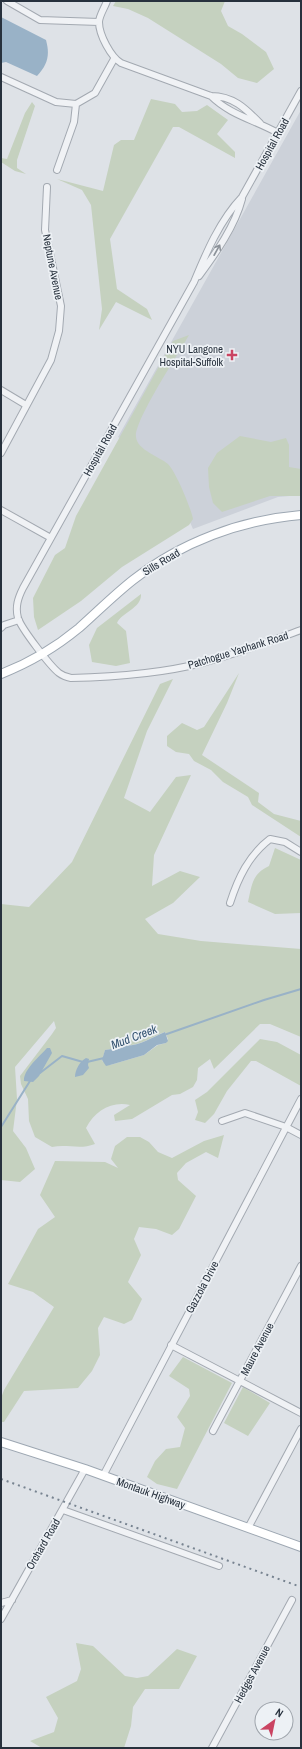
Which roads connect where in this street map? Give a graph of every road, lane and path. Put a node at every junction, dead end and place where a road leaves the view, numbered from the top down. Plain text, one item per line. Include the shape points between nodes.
1 (7, 1) edge
2 (107, 1) edge
3 (99, 22) junction
4 (114, 59) junction
5 (1, 77) edge
6 (301, 91) edge
7 (211, 96) junction
8 (237, 103) junction
9 (76, 104) junction
10 (232, 112) junction
11 (260, 123) junction
12 (278, 133) junction
13 (57, 170) dead end
14 (47, 187) dead end
15 (1, 390) edge
16 (26, 405) junction
17 (1, 453) edge
18 (1, 510) edge
19 (301, 515) edge
20 (51, 538) junction
21 (19, 620) junction
22 (1, 628) edge
23 (301, 630) edge
24 (42, 653) junction
25 (1, 674) edge
26 (301, 852) edge
27 (230, 903) dead end
28 (301, 1099) edge
29 (222, 1121) dead end
30 (286, 1127) junction
31 (301, 1135) edge
32 (301, 1266) edge
33 (172, 1345) junction
34 (241, 1380) junction
35 (301, 1413) edge
36 (301, 1428) edge
37 (213, 1431) dead end
38 (1, 1442) edge
39 (85, 1470) junction
40 (103, 1476) junction
41 (63, 1510) junction
42 (248, 1528) junction
43 (301, 1547) edge
44 (219, 1566) dead end
45 (12, 1600) junction
46 (292, 1600) dead end
47 (1, 1604) edge
48 (1, 1619) edge
49 (212, 1748) edge

1 - 3 street via 40,20
2 - 3 street
3 - 4 street via 104,41
4 - 7 street
4 - 9 street via 95,93
5 - 9 street via 56,102
6 - 12 street, Hospital Road
7 - 8 street via 224,96
7 - 10 street
8 - 10 street
8 - 11 street
9 - 13 street via 74,122
10 - 11 street
11 - 12 street
12 - 20 street, Hospital Road via 242,197 232,207 194,282
14 - 16 street, Neptune Avenue via 45,230 61,306 59,331 52,360
15 - 16 street
16 - 17 street, Neptune Avenue
18 - 20 street
19 - 24 main road, Sills Road via 246,525 213,535 184,548 134,579 79,628
20 - 21 street, Hospital Road via 18,598
21 - 22 street
21 - 24 street, Hospital Road via 22,628
23 - 24 street, Patchogue Yaphank Road via 202,663 141,674 67,677 56,671
24 - 25 main road, Sills Road
26 - 27 street via 285,842 270,839 260,847 244,869
28 - 30 street, Gazzola Drive
29 - 30 street via 245,1113
30 - 31 street
30 - 33 street, Gazzola Drive
32 - 34 street, Maure Avenue
33 - 34 street
33 - 40 street, Gazzola Drive
34 - 35 street
34 - 37 street, Maure Avenue
36 - 42 street
38 - 39 main road, Montauk Highway
39 - 40 main road, Montauk Highway
39 - 41 street, Orchard Road
40 - 42 main road, Montauk Highway
41 - 44 street
41 - 45 street, Orchard Road
42 - 43 main road, Montauk Highway
45 - 47 street
45 - 48 street, Orchard Road
46 - 49 street, Hedges Avenue

